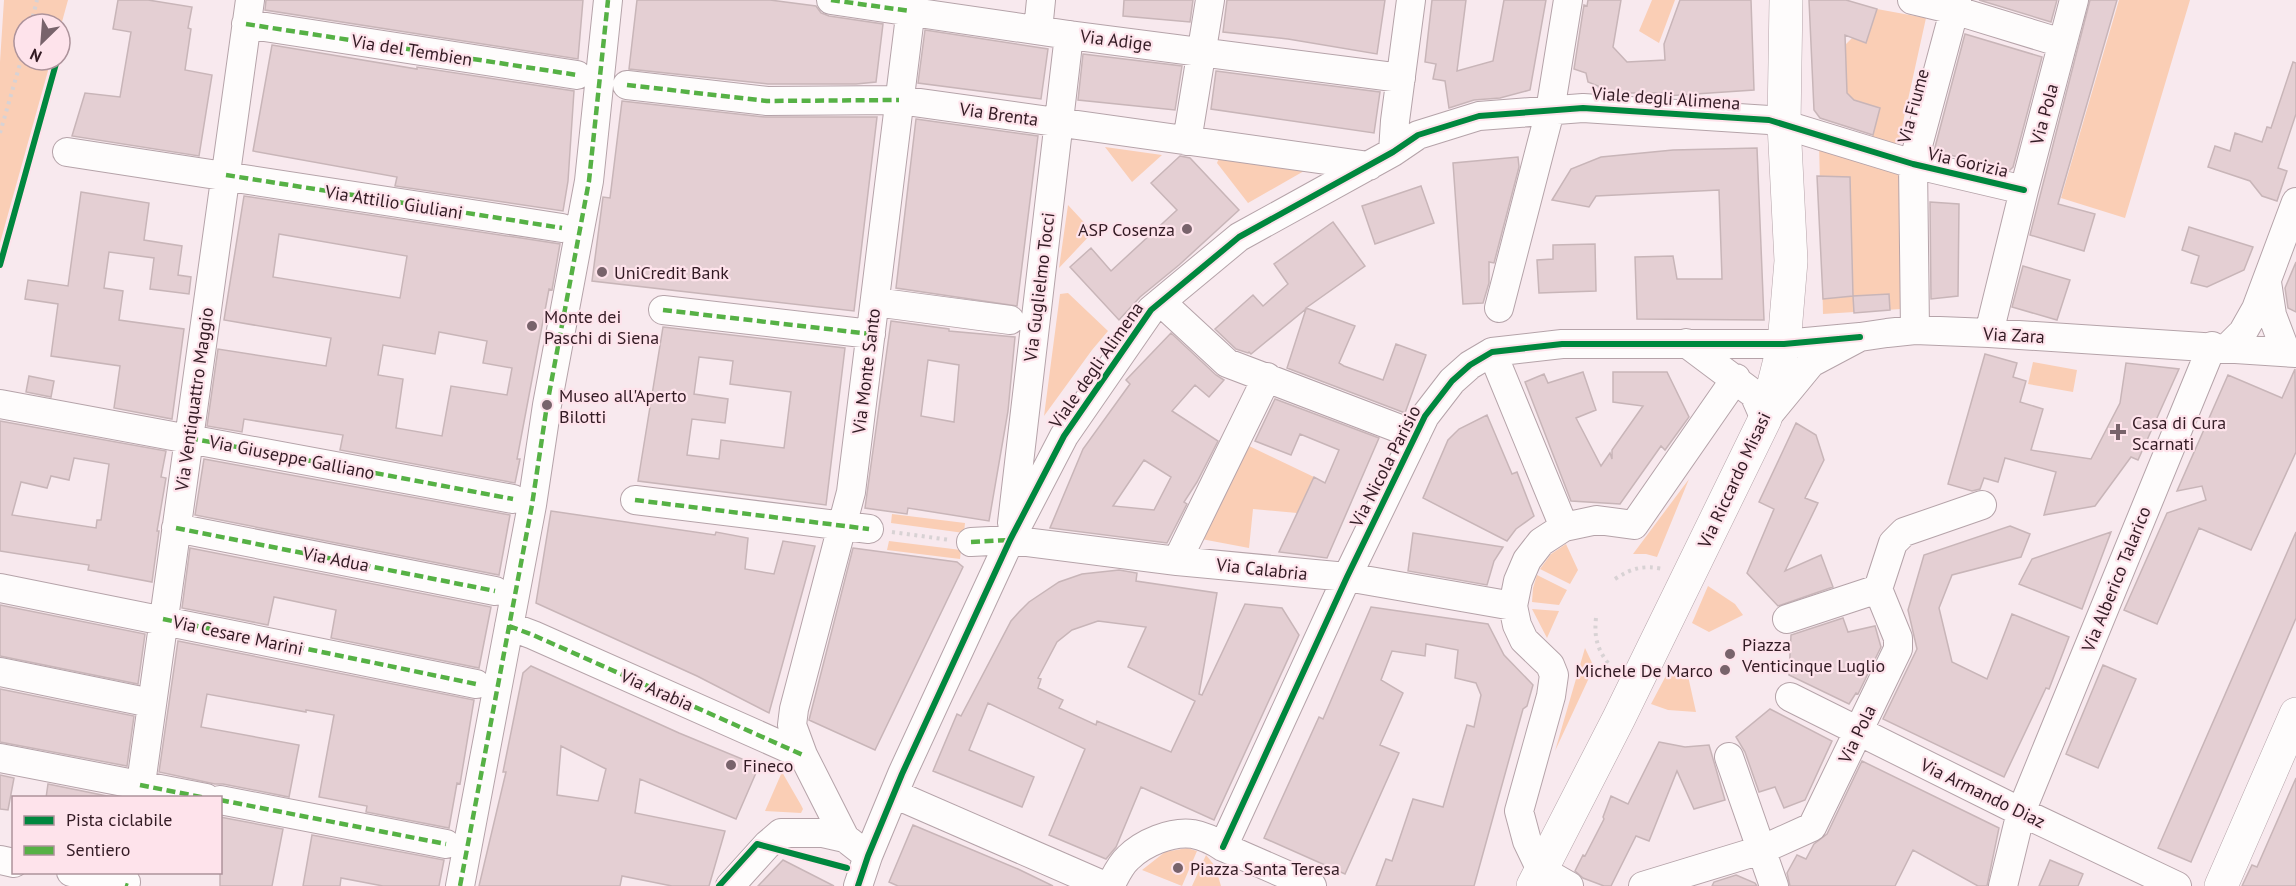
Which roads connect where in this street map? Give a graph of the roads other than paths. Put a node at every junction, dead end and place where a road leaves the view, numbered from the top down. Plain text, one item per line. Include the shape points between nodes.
1 (608, 0) edge
2 (831, 0) edge
3 (1041, 0) edge
4 (1210, 0) edge
5 (1411, 0) edge
6 (1568, 0) edge
7 (1786, 0) edge
8 (1912, 0) edge
9 (2074, 0) edge
10 (911, 5) edge
11 (1955, 5) edge
12 (248, 12) edge
13 (1038, 30) junction
14 (1069, 34) junction
15 (2062, 44) junction
16 (1202, 51) junction
17 (577, 75) dead end
18 (1401, 78) junction
19 (627, 85) dead end
20 (899, 100) junction
21 (1550, 111) junction
22 (1776, 122) junction
23 (1059, 123) junction
24 (1187, 141) junction
25 (67, 152) dead end
26 (1381, 159) junction
27 (1913, 164) junction
28 (226, 175) junction
29 (2024, 190) junction
30 (2292, 212) edge
31 (562, 228) dead end
32 (2266, 280) junction
33 (875, 302) junction
34 (1161, 302) junction
35 (1499, 308) dead end
36 (663, 310) dead end
37 (1010, 320) dead end
38 (1915, 330) junction
39 (1989, 333) junction
40 (871, 334) junction
41 (1860, 337) junction
42 (1686, 343) junction
43 (1784, 344) junction
44 (2220, 347) junction
45 (1492, 352) junction
46 (2291, 353) edge
47 (1267, 377) junction
48 (1736, 378) junction
49 (0, 404) edge
50 (1766, 419) junction
51 (1416, 435) junction
52 (189, 438) junction
53 (513, 499) dead end
54 (635, 500) dead end
55 (1982, 505) dead end
56 (1564, 527) junction
57 (176, 528) junction
58 (855, 528) junction
59 (1010, 540) junction
60 (971, 542) road end
61 (1177, 561) junction
62 (1347, 577) junction
63 (0, 588) edge
64 (1878, 589) junction
65 (495, 591) dead end
66 (1513, 606) junction
67 (1787, 619) dead end
68 (163, 620) junction
69 (509, 627) junction
70 (0, 672) edge
71 (476, 684) dead end
72 (1790, 698) dead end
73 (151, 703) junction
74 (2296, 714) edge
75 (1858, 731) junction
76 (799, 746) junction
77 (1729, 757) dead end
78 (0, 758) edge
79 (140, 791) edge
80 (894, 794) junction
81 (187, 796) edge
82 (222, 800) edge
83 (2020, 812) junction
84 (845, 838) junction
85 (446, 843) dead end
86 (1223, 847) junction
87 (1761, 850) junction
88 (868, 856) junction
89 (77, 874) edge
90 (1537, 878) edge
91 (126, 882) edge
92 (460, 886) edge
93 (730, 886) edge
94 (858, 886) edge
95 (1105, 886) edge
96 (1110, 886) edge
97 (1312, 886) edge
98 (1569, 886) edge
99 (1643, 886) edge
100 (1774, 886) edge
101 (2003, 886) edge
102 (2177, 886) edge
103 (2221, 886) edge

1 - 69 street via 589,181
2 - 10 street, Via Adige
3 - 13 street
4 - 16 street
5 - 18 street
6 - 21 street
7 - 22 main road, Via Riccardo Misasi
8 - 11 street
9 - 15 street, Via Pola
10 - 13 street, Via Adige
10 - 20 street, Via Monte Santo
11 - 15 street
11 - 27 street, Via Fiume
12 - 17 street, Via del Tembien
12 - 28 street, Via Ventiquattro Maggio
13 - 14 street, Via Adige
14 - 16 street, Via Adige
14 - 23 street, Via Guglielmo Tocci
15 - 29 street, Via Pola
16 - 18 street, Via Adige
16 - 24 street
18 - 26 street
19 - 20 street, Via Brenta via 767,101
20 - 23 street, Via Brenta
20 - 33 street, Via Monte Santo
21 - 22 street, Viale degli Alimena via 1583,108
21 - 26 street, Viale degli Alimena via 1479,116 1418,135
21 - 35 street
22 - 27 street, Via Gorizia
22 - 43 main road, Via Riccardo Misasi via 1791,261
23 - 24 street, Via Brenta
23 - 59 street, Via Guglielmo Tocci
24 - 26 street, Via Brenta
25 - 28 street, Via Attilio Giuliani
26 - 34 street, Viale degli Alimena via 1239,237
27 - 29 street, Via Gorizia
27 - 38 street, Via Fiume
28 - 31 street, Via Attilio Giuliani
28 - 52 street, Via Ventiquattro Maggio
29 - 39 street, Via Pola
30 - 32 street, Via Alberico Talarico
32 - 44 street, Via Alberico Talarico via 2243,332
32 - 46 street via 2272,315
33 - 37 street
33 - 40 street, Via Monte Santo
34 - 47 street via 1227,363
34 - 59 street, Viale degli Alimena via 1151,310 1064,436
36 - 40 street
38 - 39 street, Via Zara
38 - 41 street, Via Zara
39 - 44 street, Via Zara
40 - 58 street, Via Monte Santo via 851,492
41 - 43 street, Via Nicola Parisio
41 - 50 street, Via Zara via 1811,363
42 - 43 street, Via Nicola Parisio
42 - 45 street, Via Nicola Parisio via 1562,344
42 - 48 street
43 - 50 main road, Via Riccardo Misasi
44 - 46 street, Via Zara
44 - 83 street, Via Alberico Talarico
45 - 51 street, Via Nicola Parisio via 1470,364 1452,381 1425,416
45 - 56 street
47 - 51 street
47 - 61 street
48 - 50 street via 1754,394
48 - 56 street via 1634,525 1597,520
49 - 52 street, Via Giuseppe Galliano
50 - 90 main road, Via Riccardo Misasi
51 - 62 street, Via Nicola Parisio
52 - 53 street, Via Giuseppe Galliano
52 - 57 street, Via Ventiquattro Maggio
54 - 58 street
55 - 64 street via 1904,532 1893,543
56 - 66 street via 1541,542 1527,560
57 - 65 street, Via Adua
57 - 68 street, Via Ventiquattro Maggio
58 - 76 street, Via Monte Santo via 794,709 792,725
59 - 60 street, Via Calabria
59 - 61 street, Via Calabria
59 - 80 street, Viale degli Alimena
61 - 62 street, Via Calabria
62 - 66 street, Via Calabria
62 - 86 street, Via Nicola Parisio
63 - 68 street, Via Cesare Marini
64 - 67 street
64 - 75 street, Via Pola via 1898,638 1898,649
66 - 90 street via 1524,640 1550,665 1554,675 1519,811
68 - 71 street, Via Cesare Marini
68 - 73 street, Via Ventiquattro Maggio
69 - 76 street, Via Arabia
69 - 92 street
70 - 73 street
72 - 75 street, Via Armando Diaz
73 - 79 street, Via Ventiquattro Maggio
74 - 103 main road
75 - 83 street, Via Armando Diaz
75 - 87 street, Via Pola via 1812,827
76 - 84 street
77 - 87 street
78 - 79 street
79 - 81 street
80 - 88 street, Viale degli Alimena
80 - 95 street
82 - 85 street
83 - 101 street, Via Alberico Talarico
83 - 102 street, Via Armando Diaz
84 - 88 street
84 - 93 street via 823,833 781,833
86 - 96 street via 1192,834 1149,843 1126,859
86 - 97 street
87 - 99 street, Via Pola
87 - 100 street
88 - 94 street, Viale degli Alimena
89 - 91 street
90 - 98 street

